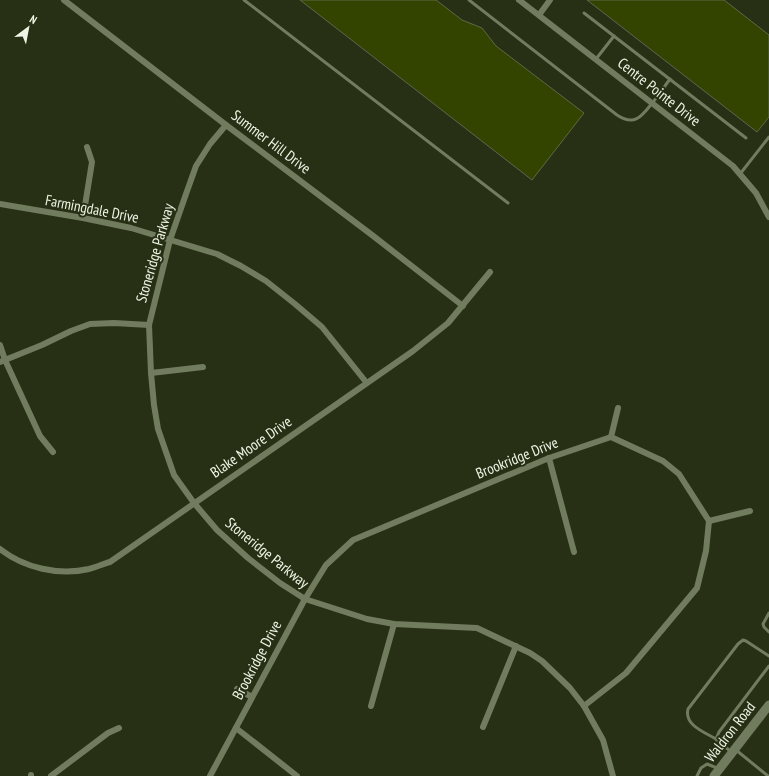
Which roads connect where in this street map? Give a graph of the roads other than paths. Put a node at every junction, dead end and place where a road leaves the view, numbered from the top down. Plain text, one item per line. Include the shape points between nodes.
1 (64, 0) edge
2 (244, 0) edge
3 (469, 0) edge
4 (519, 0) edge
5 (550, 0) edge
6 (584, 13) dead end
7 (539, 15) junction
8 (614, 36) junction
9 (596, 59) junction
10 (670, 79) junction
11 (652, 103) junction
12 (226, 125) junction
13 (769, 137) edge
14 (746, 138) dead end
15 (87, 147) dead end
16 (740, 174) junction
17 (508, 203) dead end
18 (0, 204) edge
19 (769, 217) edge
20 (83, 218) junction
21 (170, 240) junction
22 (490, 272) dead end
23 (463, 306) junction
24 (149, 324) junction
25 (0, 345) edge
26 (3, 361) edge
27 (203, 367) dead end
28 (151, 373) junction
29 (366, 382) junction
30 (618, 408) dead end
31 (611, 437) junction
32 (53, 452) dead end
33 (549, 458) junction
34 (194, 504) junction
35 (750, 511) dead end
36 (709, 521) junction
37 (0, 549) edge
38 (574, 552) dead end
39 (305, 600) junction
40 (769, 613) edge
41 (394, 624) junction
42 (769, 632) edge
43 (516, 646) junction
44 (769, 656) edge
45 (769, 666) edge
46 (237, 689) dead end
47 (252, 697) junction
48 (769, 705) edge
49 (371, 706) dead end
50 (584, 706) junction
51 (483, 727) dead end
52 (119, 728) dead end
53 (236, 728) junction
54 (716, 739) junction
55 (733, 751) junction
56 (716, 773) edge
57 (768, 774) edge
58 (51, 776) edge
59 (210, 776) edge
60 (297, 776) edge
61 (613, 776) edge
62 (697, 776) edge

1 - 12 street, Summer Hill Drive
2 - 17 lane
3 - 11 lane via 620,117 628,120 637,118 644,114
4 - 7 street, Centre Pointe Drive
5 - 7 street
6 - 8 lane
7 - 9 street, Centre Pointe Drive
8 - 9 lane
8 - 10 lane
9 - 11 street, Centre Pointe Drive
10 - 11 lane
10 - 14 lane
11 - 16 street, Centre Pointe Drive
12 - 21 street, Stoneridge Parkway via 196,166
12 - 23 street, Summer Hill Drive
13 - 16 lane
15 - 20 street via 92,162
16 - 19 street, Centre Pointe Drive via 756,193
18 - 20 street, Farmingdale Drive
20 - 21 street, Farmingdale Drive via 131,228
21 - 24 street, Stoneridge Parkway
21 - 29 street, Farmingdale Drive via 217,254 266,281 322,327
22 - 23 street, Blake Moore Drive
23 - 29 street, Blake Moore Drive via 448,323
24 - 26 street via 90,324
24 - 28 street, Stoneridge Parkway
25 - 26 street
26 - 32 street via 40,436
27 - 28 street
28 - 34 street, Stoneridge Parkway via 158,429 166,455 174,475
29 - 34 street, Blake Moore Drive
30 - 31 street
31 - 33 street, Brookridge Drive
31 - 36 street via 662,461 679,474
33 - 38 street
33 - 39 street, Brookridge Drive via 353,540 326,565
34 - 37 street, Blake Moore Drive via 110,562 90,569 68,572 47,570 29,565
34 - 39 street, Stoneridge Parkway via 217,530 248,558
35 - 36 street
36 - 50 street via 706,551 697,588 626,673
39 - 41 street, Stoneridge Parkway via 366,619
39 - 47 street, Brookridge Drive
40 - 42 lane via 764,620 764,628
41 - 43 street, Stoneridge Parkway via 477,628
41 - 49 street
43 - 50 street, Stoneridge Parkway via 542,662 570,688
43 - 51 street
44 - 54 lane via 743,640 688,709 688,720
45 - 54 lane
46 - 47 street
47 - 53 street, Brookridge Drive
48 - 55 main road, Waldron Road
50 - 61 street, Stoneridge Parkway via 602,740
52 - 58 street
53 - 59 street, Brookridge Drive
53 - 60 street
54 - 55 lane
55 - 56 main road, Waldron Road
55 - 57 lane
56 - 62 lane via 710,764 707,764 701,768

